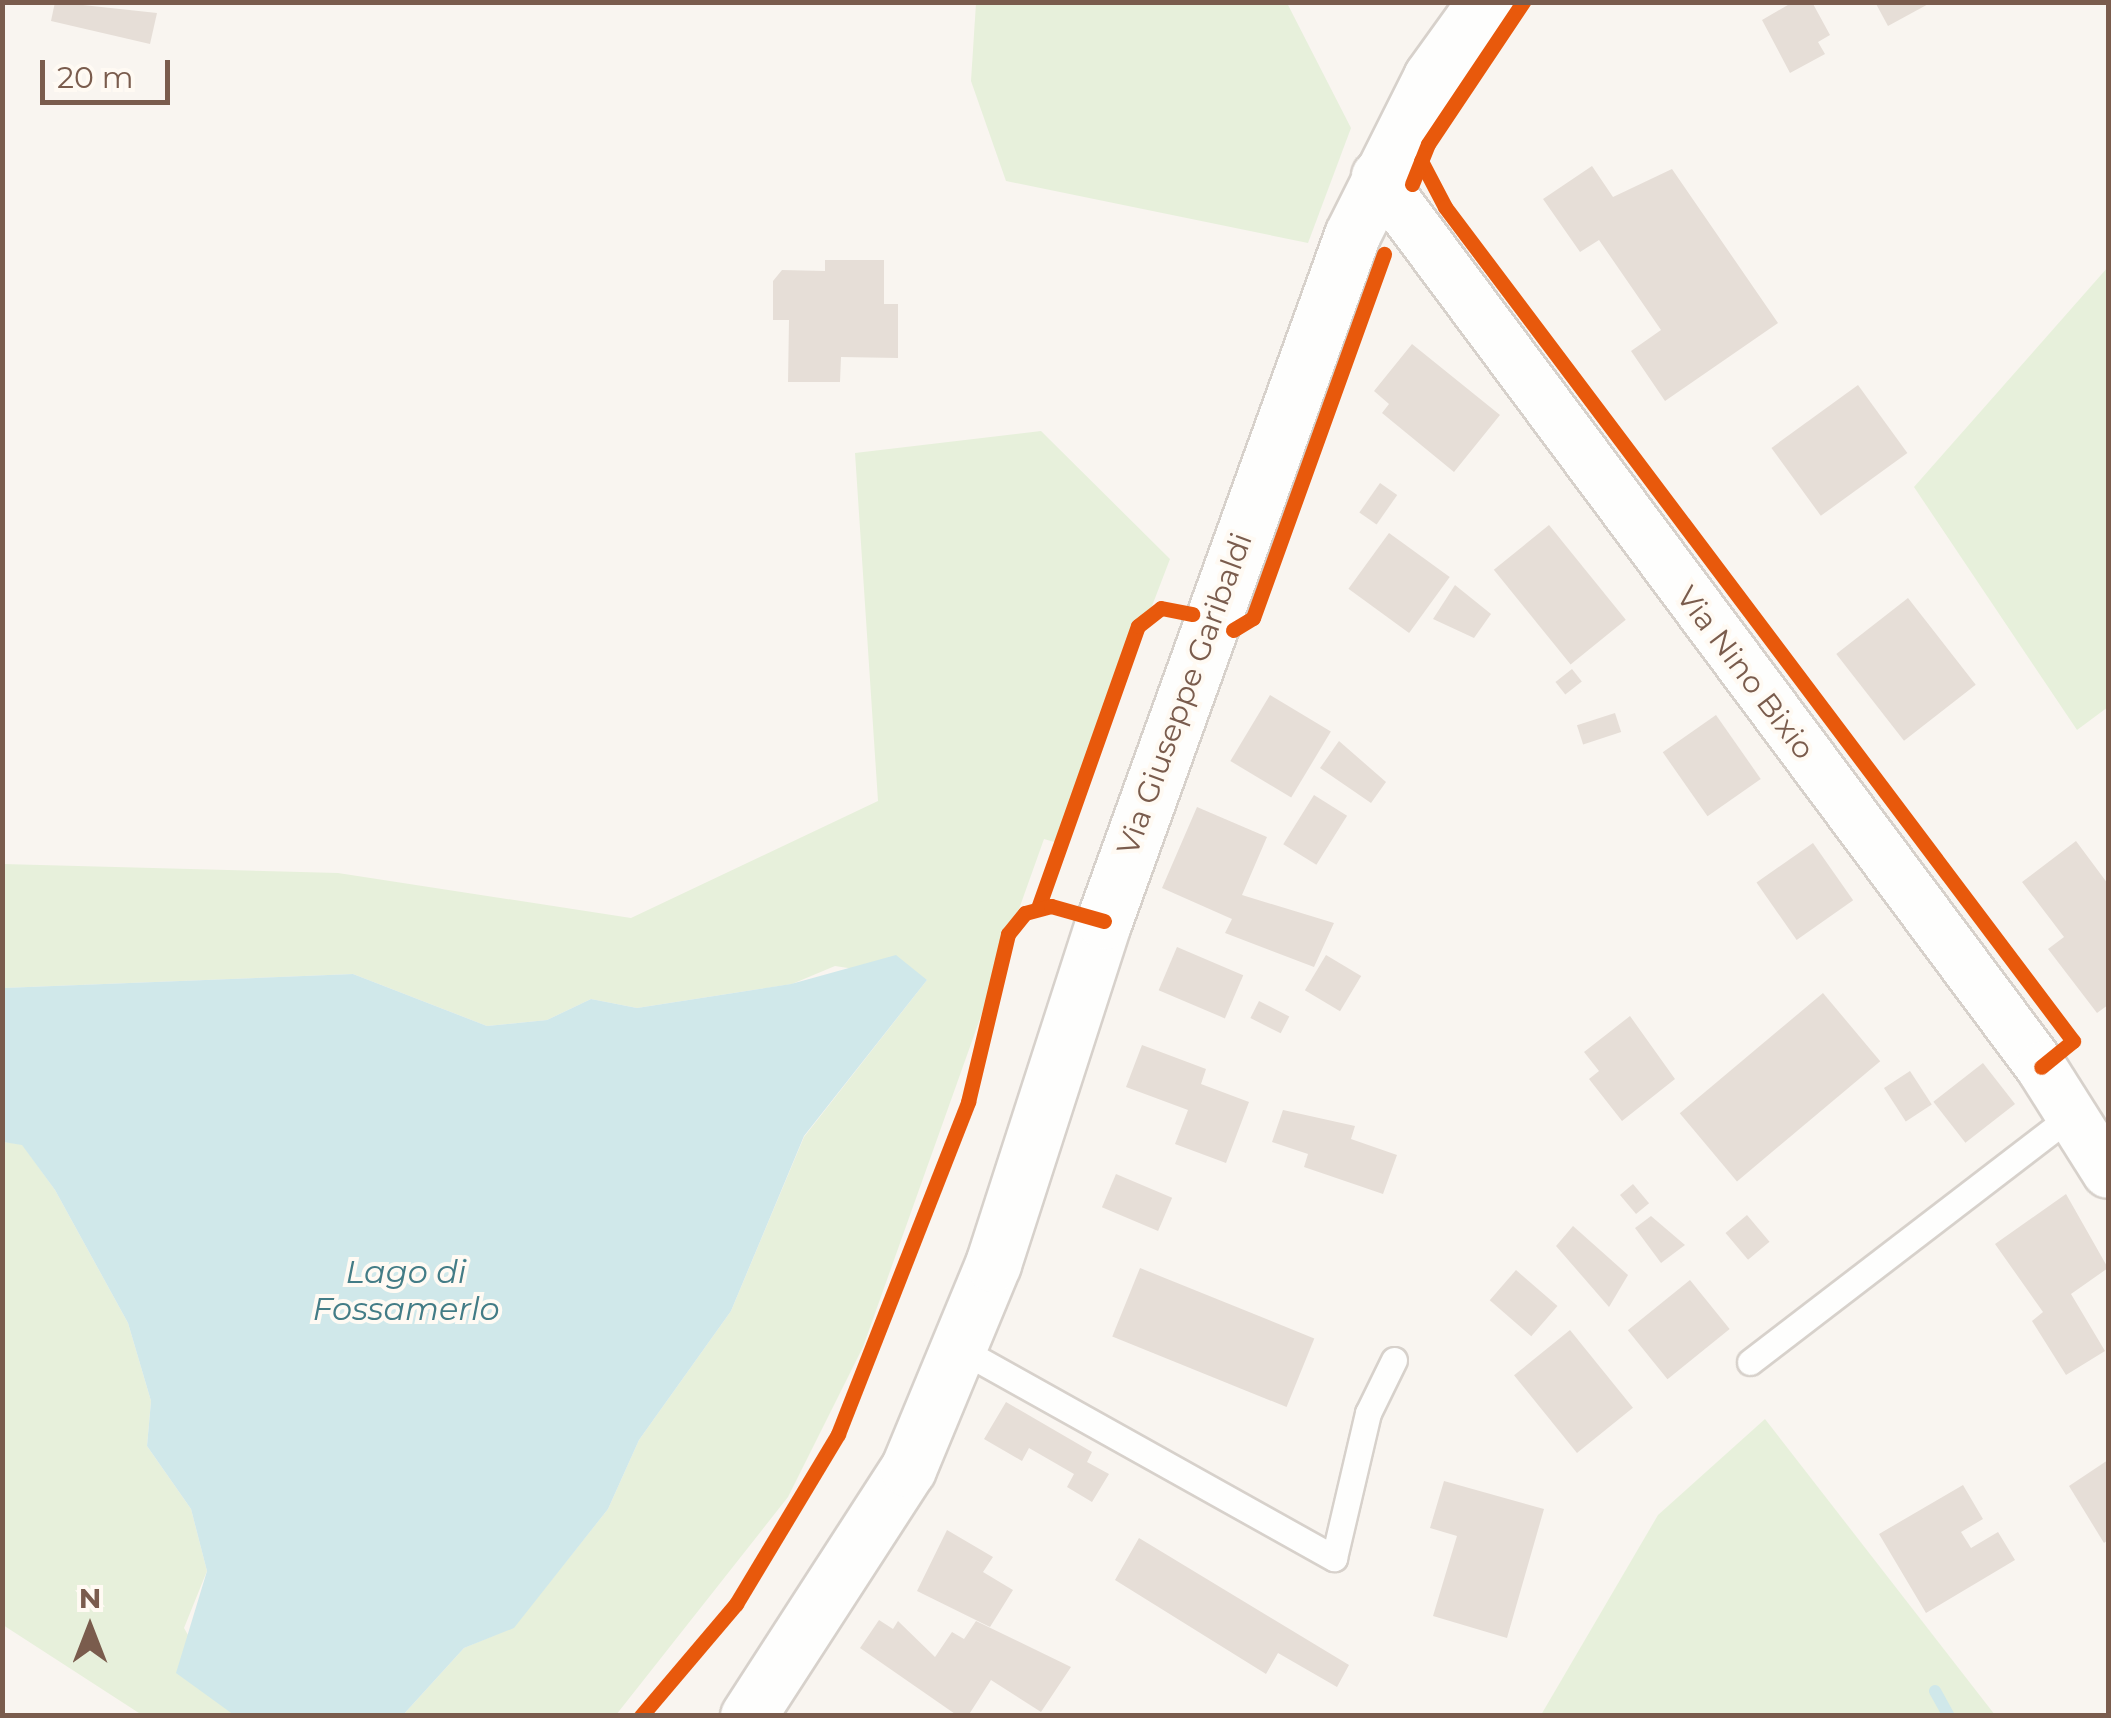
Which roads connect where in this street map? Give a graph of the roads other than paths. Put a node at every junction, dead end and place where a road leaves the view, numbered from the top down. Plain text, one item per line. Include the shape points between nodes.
1 (1484, 2) edge
2 (1377, 176) junction
3 (2073, 1114) junction
4 (2108, 1173) edge
5 (958, 1348) junction
6 (1394, 1360) dead end
7 (1750, 1362) dead end
8 (748, 1716) edge

1 - 2 street, Via Giuseppe Garibaldi
2 - 3 street, Via Nino Bixio
2 - 5 street, Via Giuseppe Garibaldi
3 - 4 street, Via Nino Bixio
3 - 7 lane
5 - 6 lane via 1334,1558 1368,1413
5 - 8 street, Via Giuseppe Garibaldi via 908,1469

